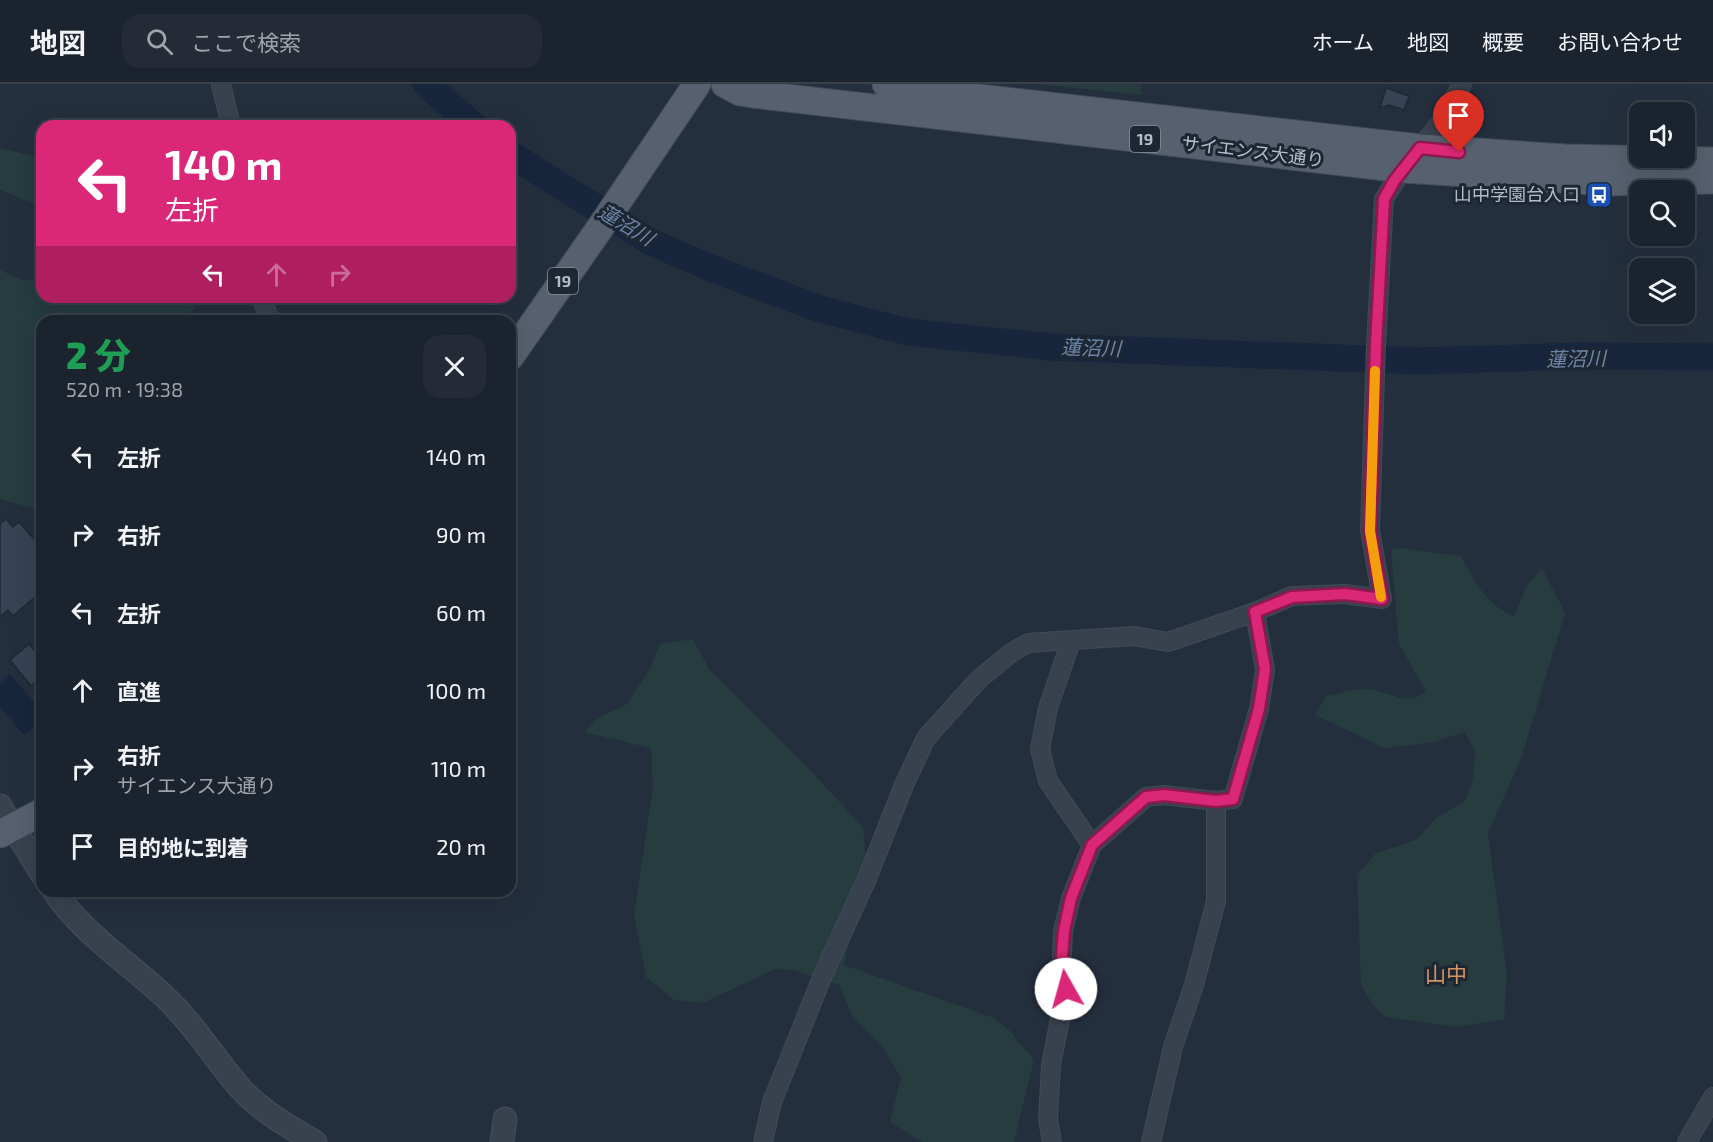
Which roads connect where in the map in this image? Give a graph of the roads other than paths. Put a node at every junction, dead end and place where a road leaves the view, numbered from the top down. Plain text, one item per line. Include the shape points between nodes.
1 (221, 84) edge
2 (697, 84) edge
3 (725, 84) edge
4 (886, 84) edge
5 (1462, 84) edge
6 (230, 120) edge
7 (1411, 158) junction
8 (1713, 161) edge
9 (1713, 180) edge
10 (516, 348) edge
11 (1255, 612) junction
12 (1071, 641) junction
13 (1216, 801) junction
14 (36, 814) edge
15 (4, 823) edge
16 (1092, 845) junction
17 (36, 865) edge
18 (58, 897) edge
19 (1713, 1097) edge
20 (505, 1119) dead end
21 (315, 1142) edge
22 (502, 1142) edge
23 (763, 1142) edge
24 (1052, 1142) edge
25 (1151, 1142) edge
26 (1687, 1142) edge

1 - 6 street
2 - 10 main road, 19
3 - 7 main road, サイエンス大通り / 19 via 753,94
4 - 7 main road, サイエンス大通り / 19
5 - 7 street via 1442,122
7 - 8 main road, サイエンス大通り / 19
7 - 9 main road, サイエンス大通り / 19 via 1608,182
7 - 11 street via 1384,199 1370,531 1382,599 1345,594 1292,597
11 - 12 street via 1168,642 1134,636
11 - 13 street via 1265,669 1259,709 1233,799
12 - 16 street via 1048,708 1040,749 1048,781
12 - 23 street via 1028,644 1011,653 979,679 926,738 823,975 772,1102
13 - 16 street via 1164,795 1146,797
13 - 25 street via 1216,902 1173,1047
14 - 15 main road
15 - 17 street
16 - 24 street via 1071,898 1064,931 1066,989 1051,1065 1048,1119
18 - 21 street via 167,999 243,1091
19 - 26 street
20 - 22 street

